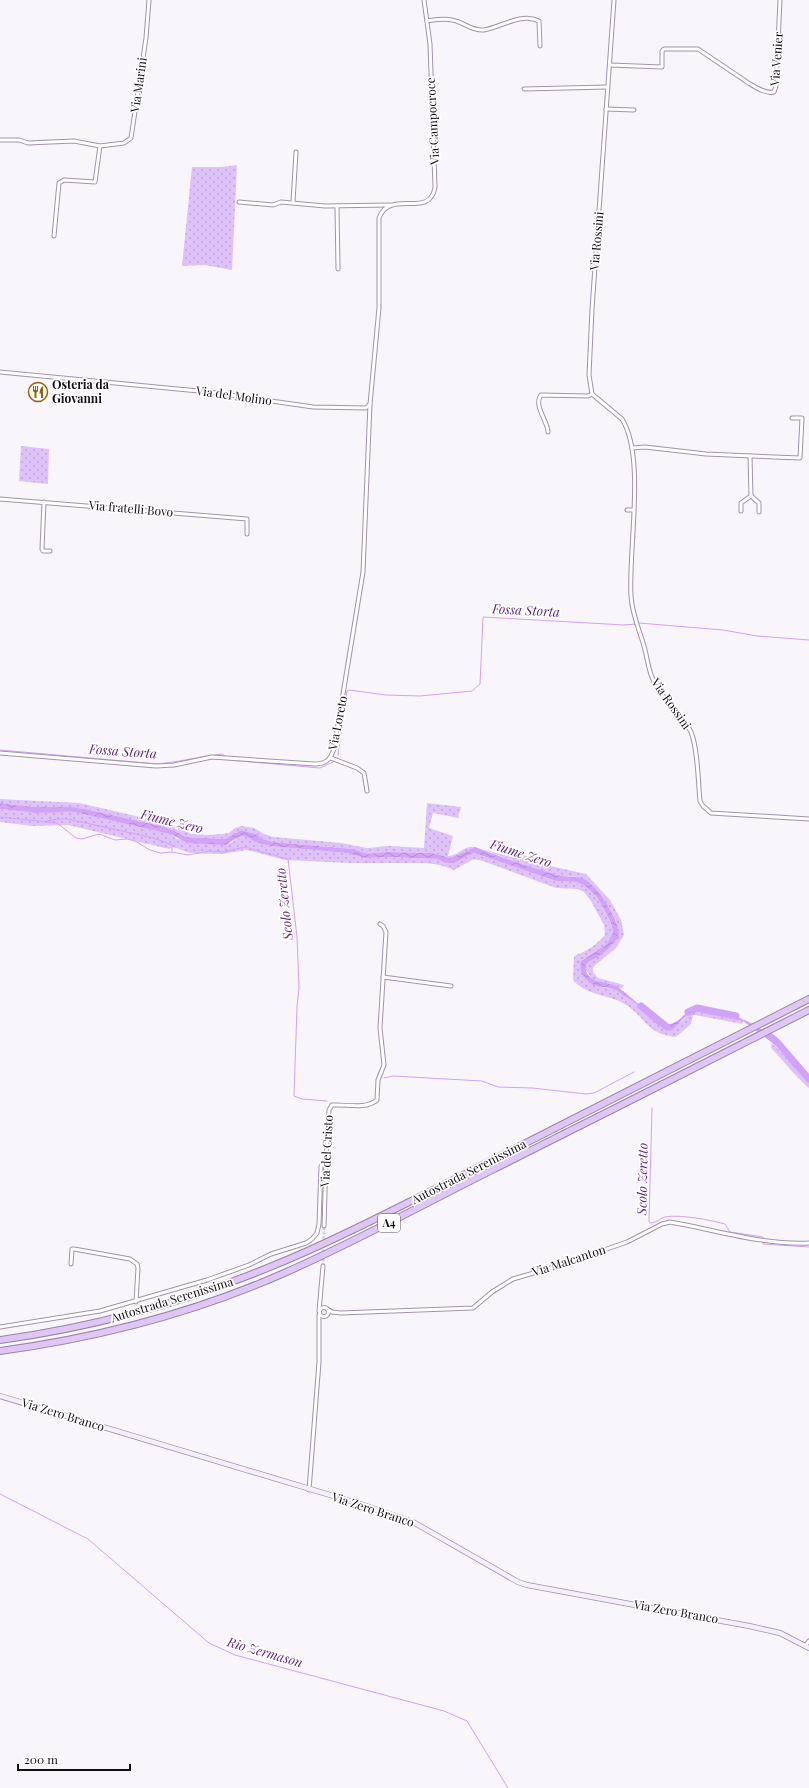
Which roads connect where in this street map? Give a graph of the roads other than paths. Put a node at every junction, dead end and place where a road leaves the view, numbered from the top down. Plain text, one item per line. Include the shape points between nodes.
1 (149, 0) edge
2 (424, 0) edge
3 (614, 0) edge
4 (780, 0) edge
5 (426, 21) junction
6 (540, 46) dead end
7 (610, 65) junction
8 (607, 87) junction
9 (524, 89) dead end
10 (606, 109) junction
11 (634, 110) dead end
12 (0, 140) edge
13 (100, 146) junction
14 (296, 152) dead end
15 (239, 202) dead end
16 (293, 202) junction
17 (390, 205) junction
18 (337, 206) junction
19 (54, 236) dead end
20 (338, 268) dead end
21 (0, 372) edge
22 (592, 394) junction
23 (370, 404) junction
24 (792, 418) dead end
25 (548, 432) dead end
26 (632, 448) junction
27 (750, 456) junction
28 (751, 496) junction
29 (0, 499) edge
30 (44, 502) junction
31 (627, 510) dead end
32 (633, 510) junction
33 (741, 511) dead end
34 (759, 512) dead end
35 (246, 534) dead end
36 (50, 551) dead end
37 (0, 753) edge
38 (331, 758) junction
39 (367, 791) dead end
40 (809, 819) edge
41 (380, 924) dead end
42 (384, 977) junction
43 (452, 986) dead end
44 (809, 999) edge
45 (809, 1010) edge
46 (326, 1160) junction
47 (324, 1226) tunnel mouth
48 (809, 1243) edge
49 (71, 1264) dead end
50 (323, 1266) tunnel mouth
51 (136, 1302) junction
52 (321, 1303) junction
53 (326, 1309) junction
54 (319, 1311) junction
55 (332, 1312) junction
56 (320, 1315) junction
57 (326, 1316) junction
58 (320, 1323) junction
59 (0, 1327) edge
60 (0, 1340) edge
61 (0, 1351) edge
62 (0, 1396) edge
63 (309, 1490) junction
64 (808, 1644) edge

1 - 13 street, Via Marini via 131,138 124,143
2 - 5 street, Via Campocroce
3 - 7 street, Via Rossini
4 - 7 street, Via Venier via 774,92 750,84 698,49 664,49 662,67
5 - 6 street via 452,20 474,30 483,30 506,22 536,20 540,25
5 - 17 street, Via Campocroce via 430,44 435,192 429,200 420,204
7 - 8 street, Via Rossini
8 - 9 street
8 - 10 street, Via Rossini
10 - 11 street
10 - 22 street, Via Rossini via 592,309 589,375
12 - 13 street, Via Marini via 19,140 28,143 74,141
13 - 19 street via 95,182 64,180 59,183
14 - 16 street
15 - 16 street, Via Campocroce via 273,205
16 - 18 street, Via Campocroce
17 - 18 street, Via Campocroce
17 - 23 street via 384,208 379,218 379,308
18 - 20 street
21 - 23 street, Via del Molino via 208,392 313,407 366,408
22 - 25 street via 541,395 541,413 548,426
22 - 26 street, Via Rossini via 626,424
23 - 38 street, Via Loreto via 363,572
24 - 27 street via 802,418 800,458
26 - 27 street
26 - 32 street, Via Rossini
27 - 28 street
28 - 33 street via 741,503
28 - 34 street via 759,503
29 - 30 street, Via fratelli Bovo
30 - 35 street, Via fratelli Bovo via 247,519
30 - 36 street via 42,549
31 - 32 street
32 - 40 street, Via Rossini via 631,596 636,624 651,677 692,733 700,801 711,813
37 - 38 street, Via Loreto via 156,766 212,757 314,764 321,764
38 - 39 street via 358,768 364,773
41 - 42 street, Via del Cristo via 386,932
42 - 43 street
42 - 46 street, Via del Cristo via 380,1028 384,1065 378,1080 377,1100 368,1105 332,1105 329,1110
44 - 60 highway, Autostrada Serenissima / A4 via 479,1167 278,1264 162,1305 64,1330
45 - 61 highway, Autostrada Serenissima / A4 via 362,1237 280,1275 222,1298 105,1332
46 - 47 street, Via del Cristo
46 - 51 street via 321,1166 319,1224 312,1239 249,1265
48 - 55 street, Via Malcanton via 765,1241 666,1222 627,1242 513,1279 473,1308
49 - 51 street via 74,1248 130,1259 138,1268
50 - 52 street
51 - 59 street via 100,1312
52 - 53 street
52 - 54 street
53 - 54 street via 322,1308
53 - 55 street
53 - 57 street
54 - 56 street
55 - 57 street
56 - 57 street
56 - 58 street
57 - 58 street
58 - 63 street
62 - 63 main road, Via Zero Branco
63 - 64 main road, Via Zero Branco via 413,1522 527,1585 749,1626 780,1633

